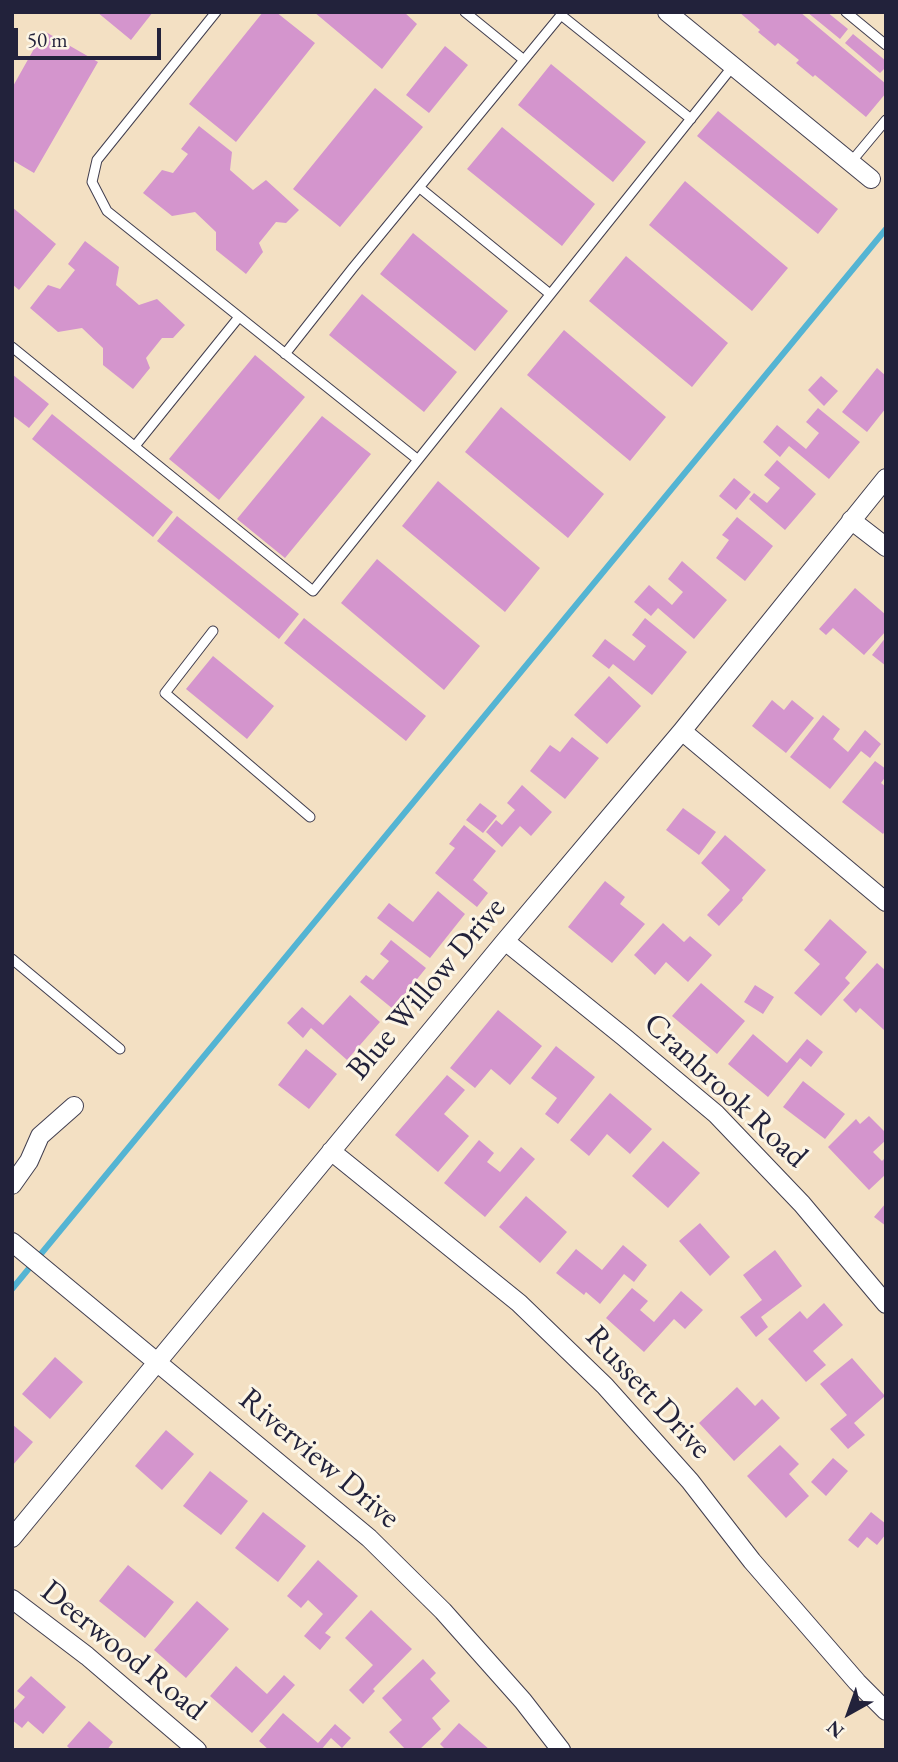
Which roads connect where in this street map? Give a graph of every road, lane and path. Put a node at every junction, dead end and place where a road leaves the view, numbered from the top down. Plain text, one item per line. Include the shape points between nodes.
1 (216, 12) edge
2 (465, 12) edge
3 (667, 12) edge
4 (846, 12) edge
5 (886, 45) edge
6 (524, 60) junction
7 (733, 66) junction
8 (691, 119) junction
9 (886, 120) edge
10 (851, 162) junction
11 (871, 179) dead end
12 (420, 188) junction
13 (550, 294) junction
14 (239, 317) junction
15 (12, 347) edge
16 (285, 354) junction
17 (135, 446) junction
18 (417, 460) junction
19 (886, 478) edge
20 (851, 520) junction
21 (886, 547) edge
22 (213, 631) dead end
23 (682, 731) junction
24 (310, 817) dead end
25 (886, 902) edge
26 (505, 941) junction
27 (12, 958) edge
28 (120, 1049) dead end
29 (74, 1106) dead end
30 (331, 1151) junction
31 (12, 1185) edge
32 (16, 1244) edge
33 (886, 1304) edge
34 (157, 1363) junction
35 (12, 1538) edge
36 (12, 1599) edge
37 (886, 1711) edge
38 (197, 1750) edge
39 (561, 1750) edge

1 - 14 lane via 97,160 92,182 107,211
2 - 6 lane
3 - 7 street
4 - 5 lane
6 - 8 lane via 561,15
6 - 12 lane
7 - 8 lane
7 - 10 street
8 - 13 lane
9 - 10 lane
10 - 11 street
12 - 13 lane
12 - 16 lane
13 - 18 lane
14 - 16 lane
14 - 17 lane
15 - 17 lane
16 - 18 lane
17 - 18 lane via 313,591
19 - 20 street, Blue Willow Drive
20 - 21 street
20 - 23 street, Blue Willow Drive
22 - 24 lane via 164,693
23 - 25 street
23 - 26 street, Blue Willow Drive
26 - 30 street, Blue Willow Drive
26 - 33 street, Cranbrook Road via 716,1114 802,1204
27 - 28 lane
29 - 31 street via 40,1136
30 - 34 street, Blue Willow Drive
30 - 37 street, Russett Drive via 519,1303 605,1386
32 - 34 street, Riverview Drive
34 - 35 street, Blue Willow Drive
34 - 39 street, Riverview Drive via 369,1538 443,1611
36 - 38 street, Deerwood Road

